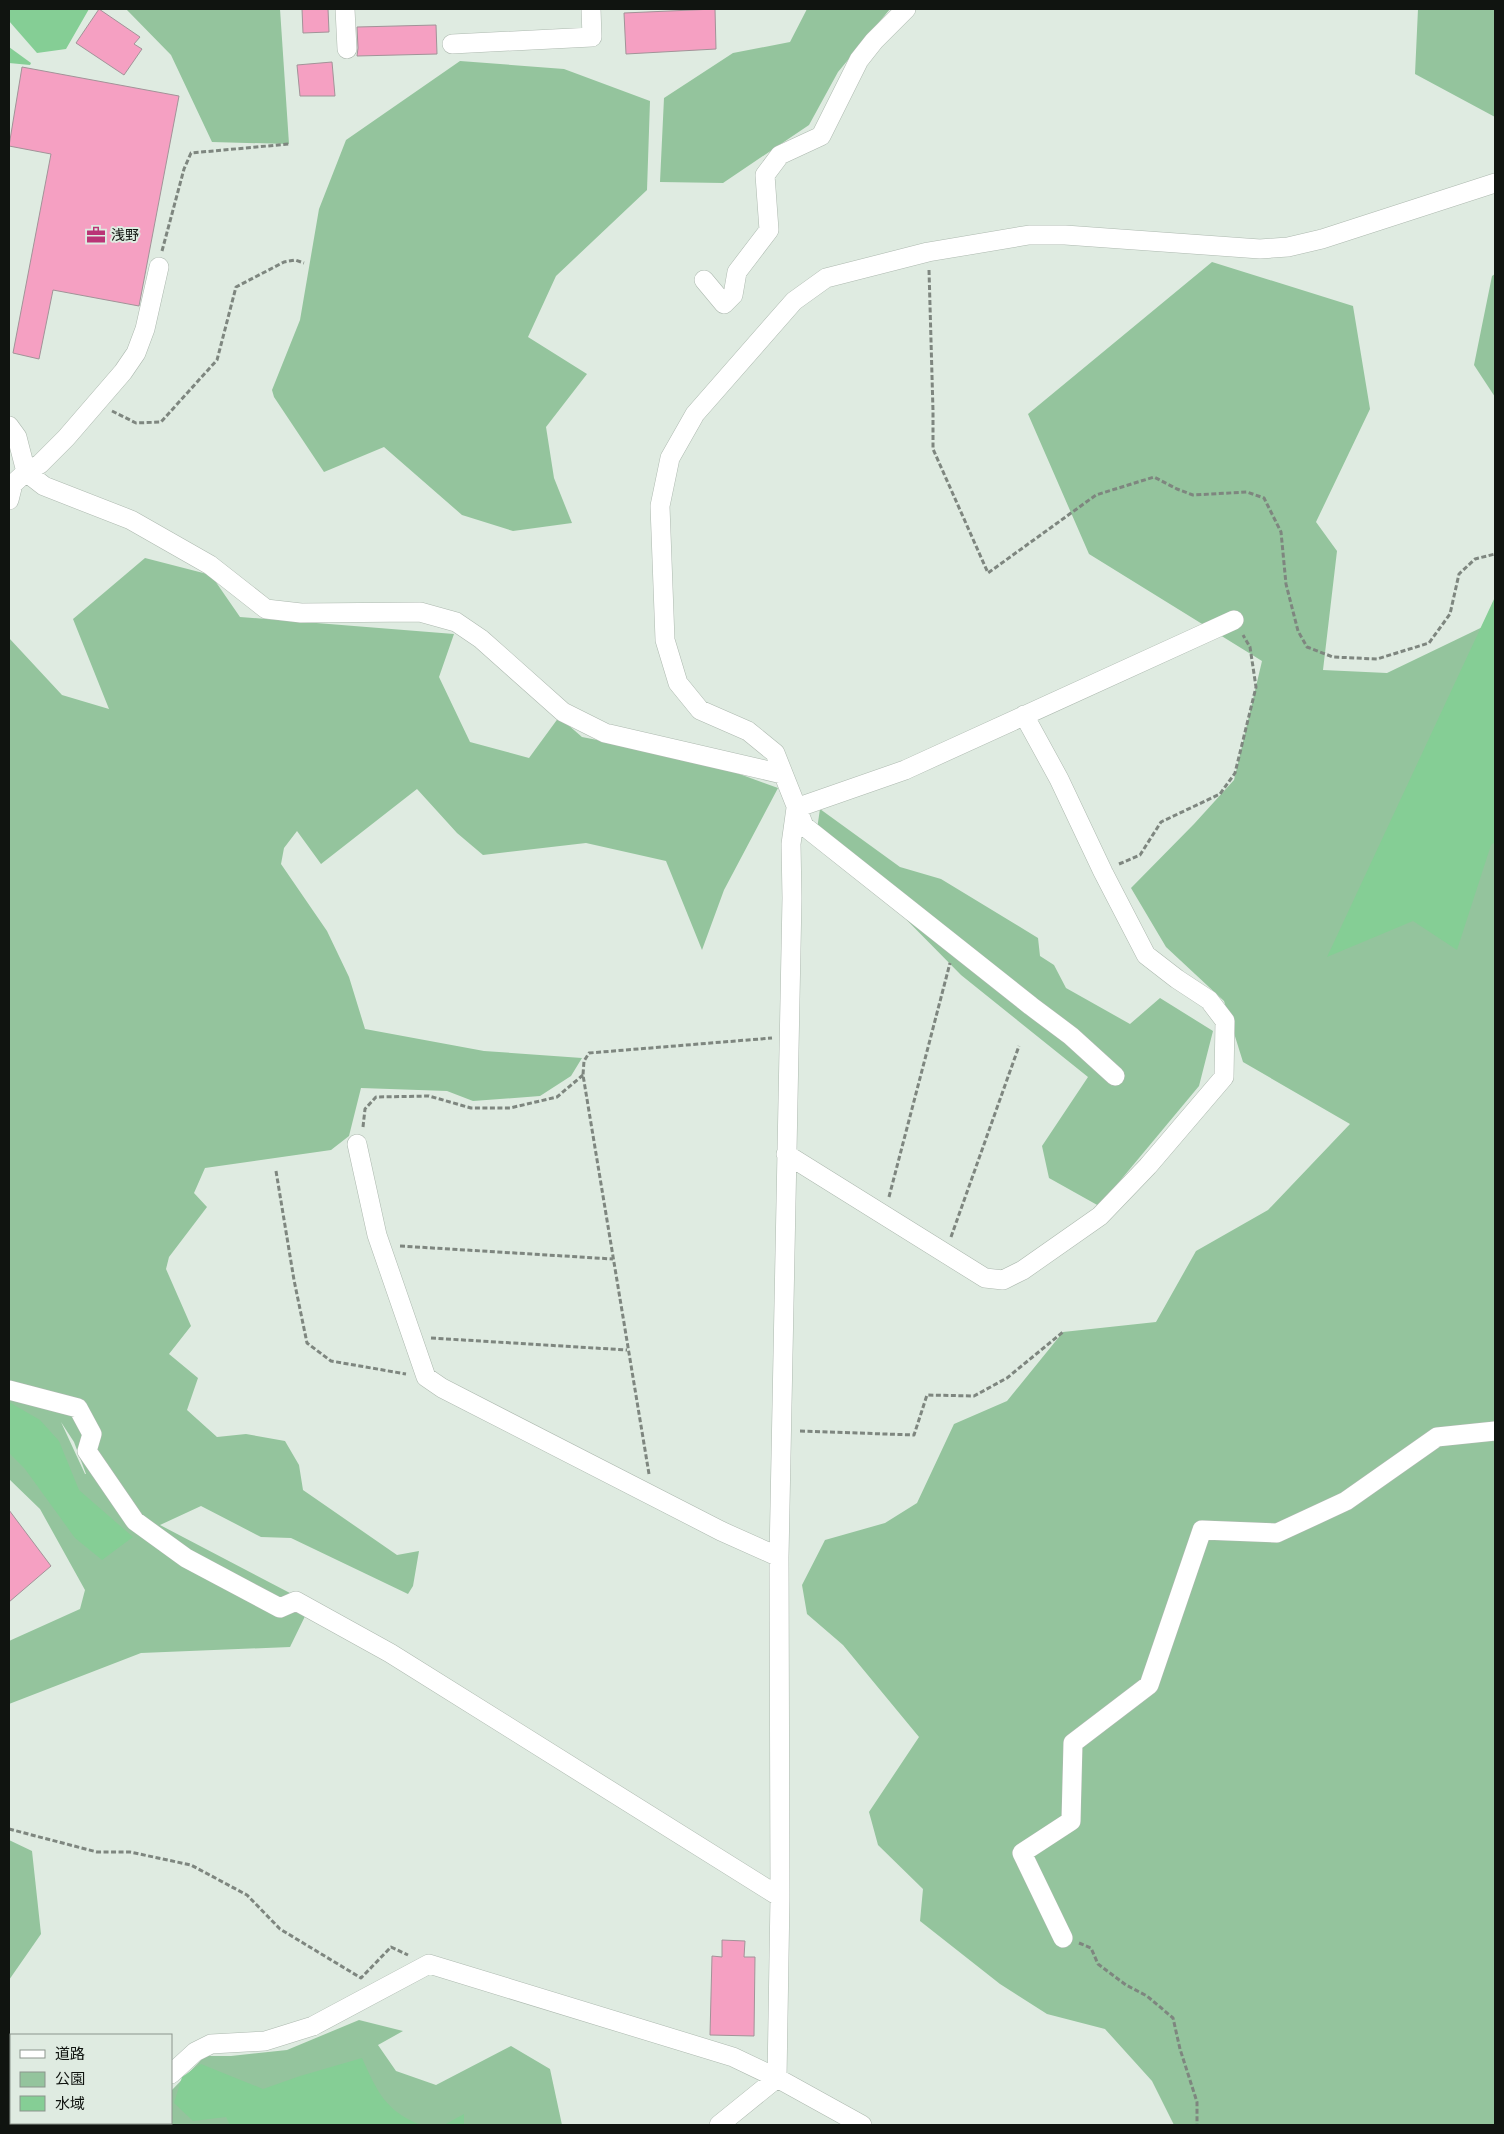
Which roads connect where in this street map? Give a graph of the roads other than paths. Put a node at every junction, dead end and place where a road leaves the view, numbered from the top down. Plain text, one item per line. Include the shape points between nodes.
1 (346, 9) edge
2 (591, 9) edge
3 (906, 9) edge
4 (452, 44) dead end
5 (347, 49) dead end
6 (1495, 183) edge
7 (159, 267) road end
8 (704, 280) dead end
9 (9, 426) edge
10 (26, 472) junction
11 (9, 500) edge
12 (1234, 620) road end
13 (1024, 715) junction
14 (782, 774) junction
15 (796, 808) junction
16 (1115, 1076) dead end
17 (357, 1144) road end
18 (786, 1154) junction
19 (9, 1390) edge
20 (1495, 1431) edge
21 (779, 1557) junction
22 (780, 1897) junction
23 (1063, 1938) road end
24 (172, 2073) edge
25 (777, 2078) junction
26 (78, 2124) edge
27 (63, 2125) edge
28 (720, 2125) edge
29 (862, 2125) edge

1 - 5 street
2 - 4 street via 592,37
3 - 8 street via 859,60 821,136 780,155 765,175 769,230 737,272 733,295 724,304
6 - 14 street via 1288,248 1029,235 928,252 826,278 794,301 695,414 670,458 660,506 665,640 678,683 700,710 748,731 774,753
7 - 10 street via 136,353 66,438 40,464
9 - 10 street via 17,437
10 - 11 street via 13,484
10 - 14 street via 44,486 131,520 210,565 266,609 302,613 420,612 456,622 482,639 563,712 605,732
12 - 13 street
13 - 15 street via 905,770
13 - 18 street via 1146,955 1208,1000 1225,1021 1224,1077 1148,1166 1100,1216 1023,1270 1003,1280 985,1278
14 - 15 street
15 - 16 street via 804,826 1071,1036
15 - 18 street via 791,844
17 - 21 street via 380,1244 426,1377 653,1497
18 - 21 street
19 - 22 street via 78,1408 92,1434 87,1451 136,1521 186,1558 280,1608 296,1601 390,1652
20 - 23 street via 1437,1437 1346,1501 1277,1534 1202,1530 1149,1684 1074,1743 1071,1821 1022,1852
21 - 22 street
22 - 25 street
24 - 25 street via 195,2052 211,2044 265,2041 313,2026 429,1964 733,2058
25 - 28 street
25 - 29 street
26 - 27 street

